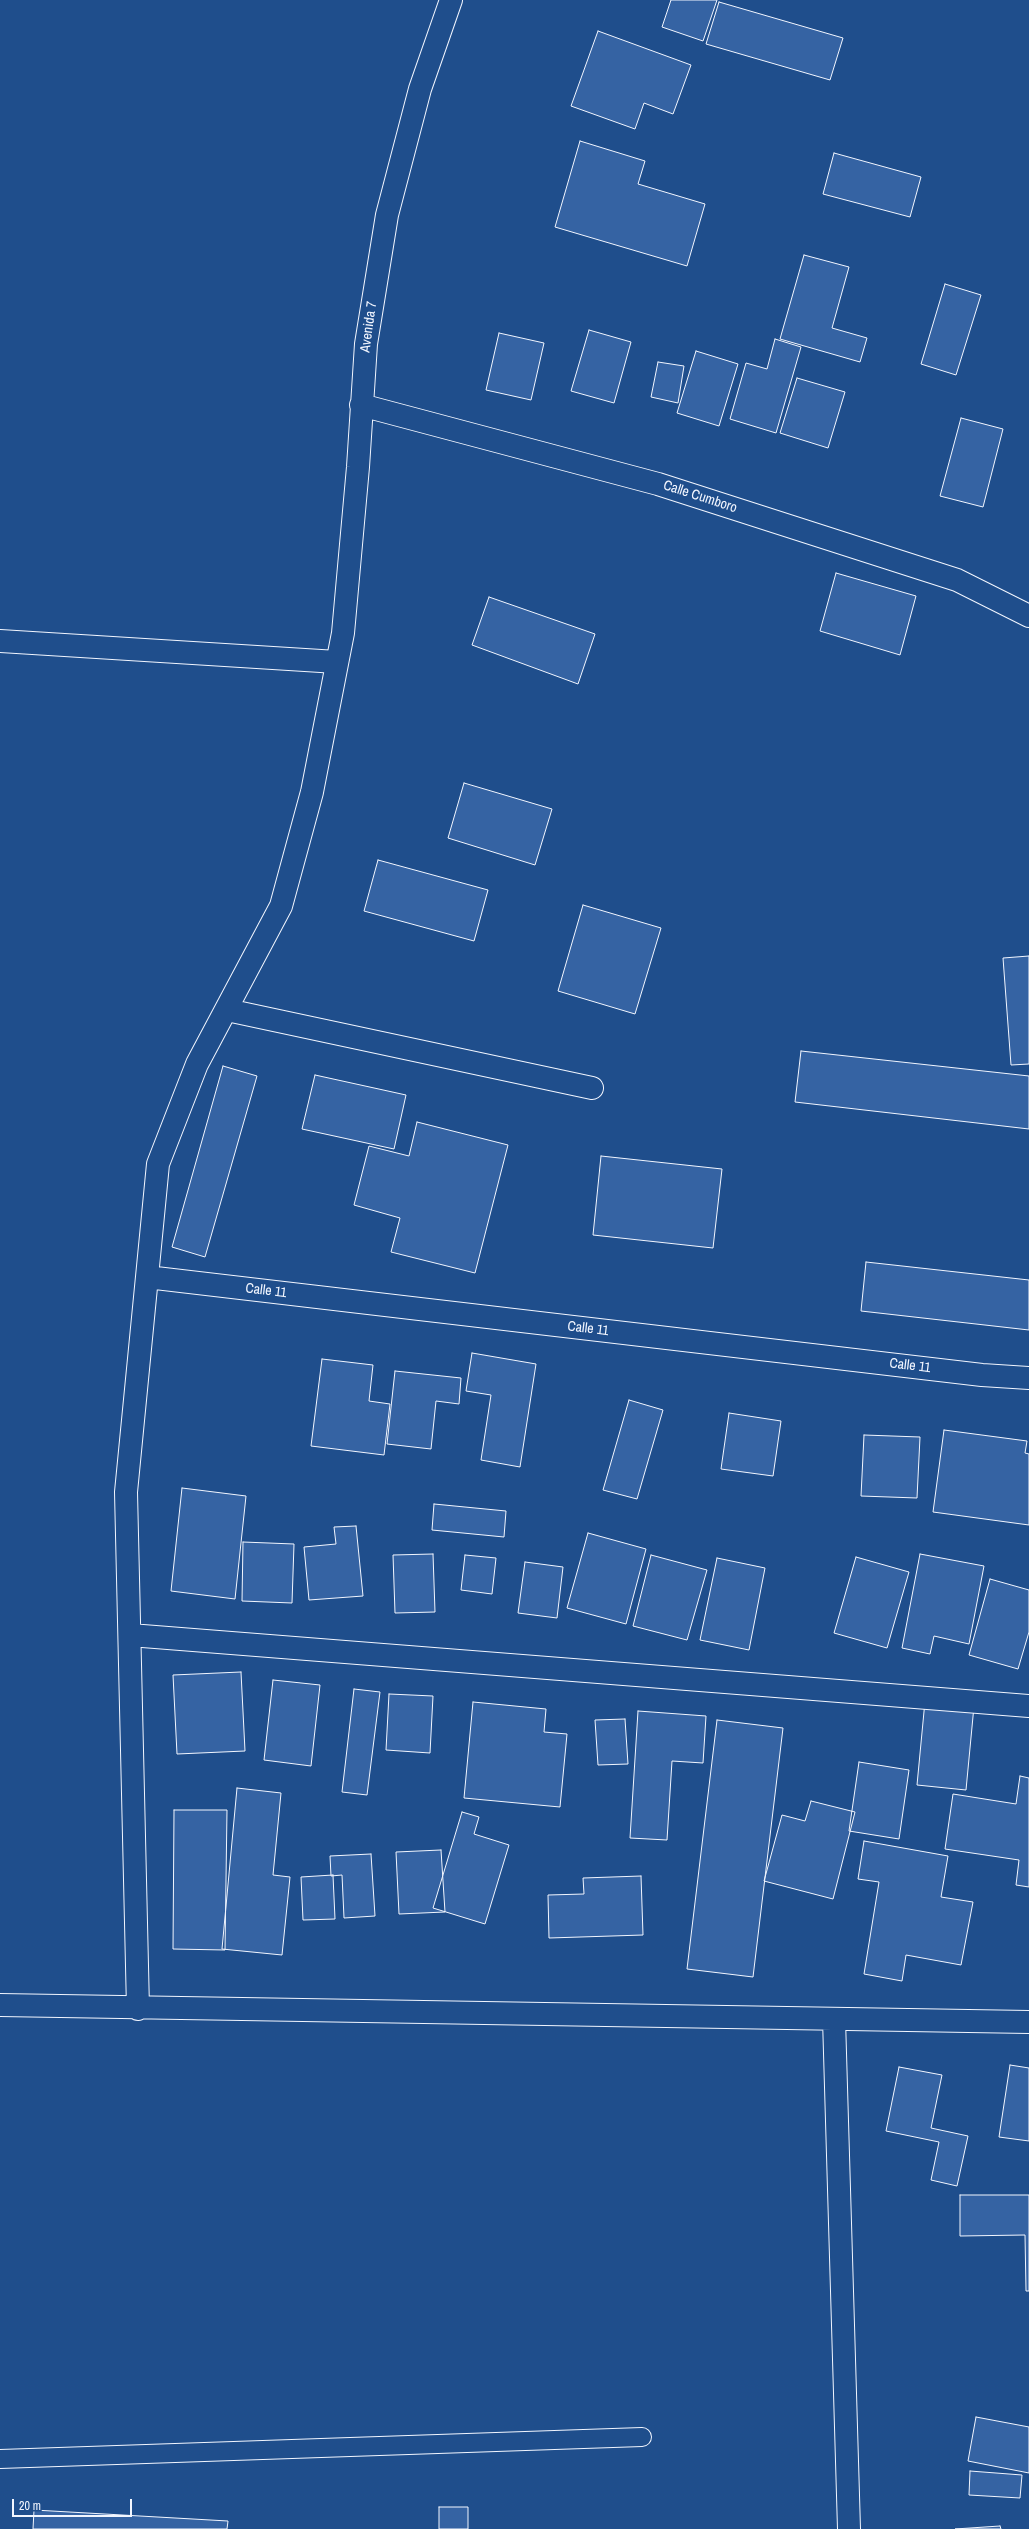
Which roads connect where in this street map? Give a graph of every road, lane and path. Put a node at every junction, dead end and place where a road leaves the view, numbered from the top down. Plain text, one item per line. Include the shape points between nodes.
1 (451, 0) edge
2 (361, 405) junction
3 (1029, 616) edge
4 (0, 641) edge
5 (337, 662) junction
6 (227, 1010) junction
7 (592, 1088) dead end
8 (147, 1277) junction
9 (1029, 1378) edge
10 (130, 1635) junction
11 (1029, 1706) edge
12 (0, 2005) edge
13 (138, 2009) junction
14 (834, 2019) junction
15 (1029, 2022) edge
16 (642, 2437) dead end
17 (0, 2458) edge
18 (848, 2529) edge

1 - 2 street, Avenida 7 via 420,89 387,215 366,344
2 - 3 street, Calle Cumboro via 658,484 957,580
2 - 5 street, Avenida 7 via 357,483 343,633
4 - 5 street
5 - 6 street, Avenida 7 via 312,792 281,906
6 - 7 street
6 - 8 street, Avenida 7 via 197,1064 158,1164
8 - 9 street, Calle 11 via 982,1375
8 - 10 street, Avenida 7 via 126,1492
10 - 11 street
10 - 13 street, Avenida 7
12 - 13 street
13 - 14 street
14 - 15 street
14 - 18 street
16 - 17 lane

